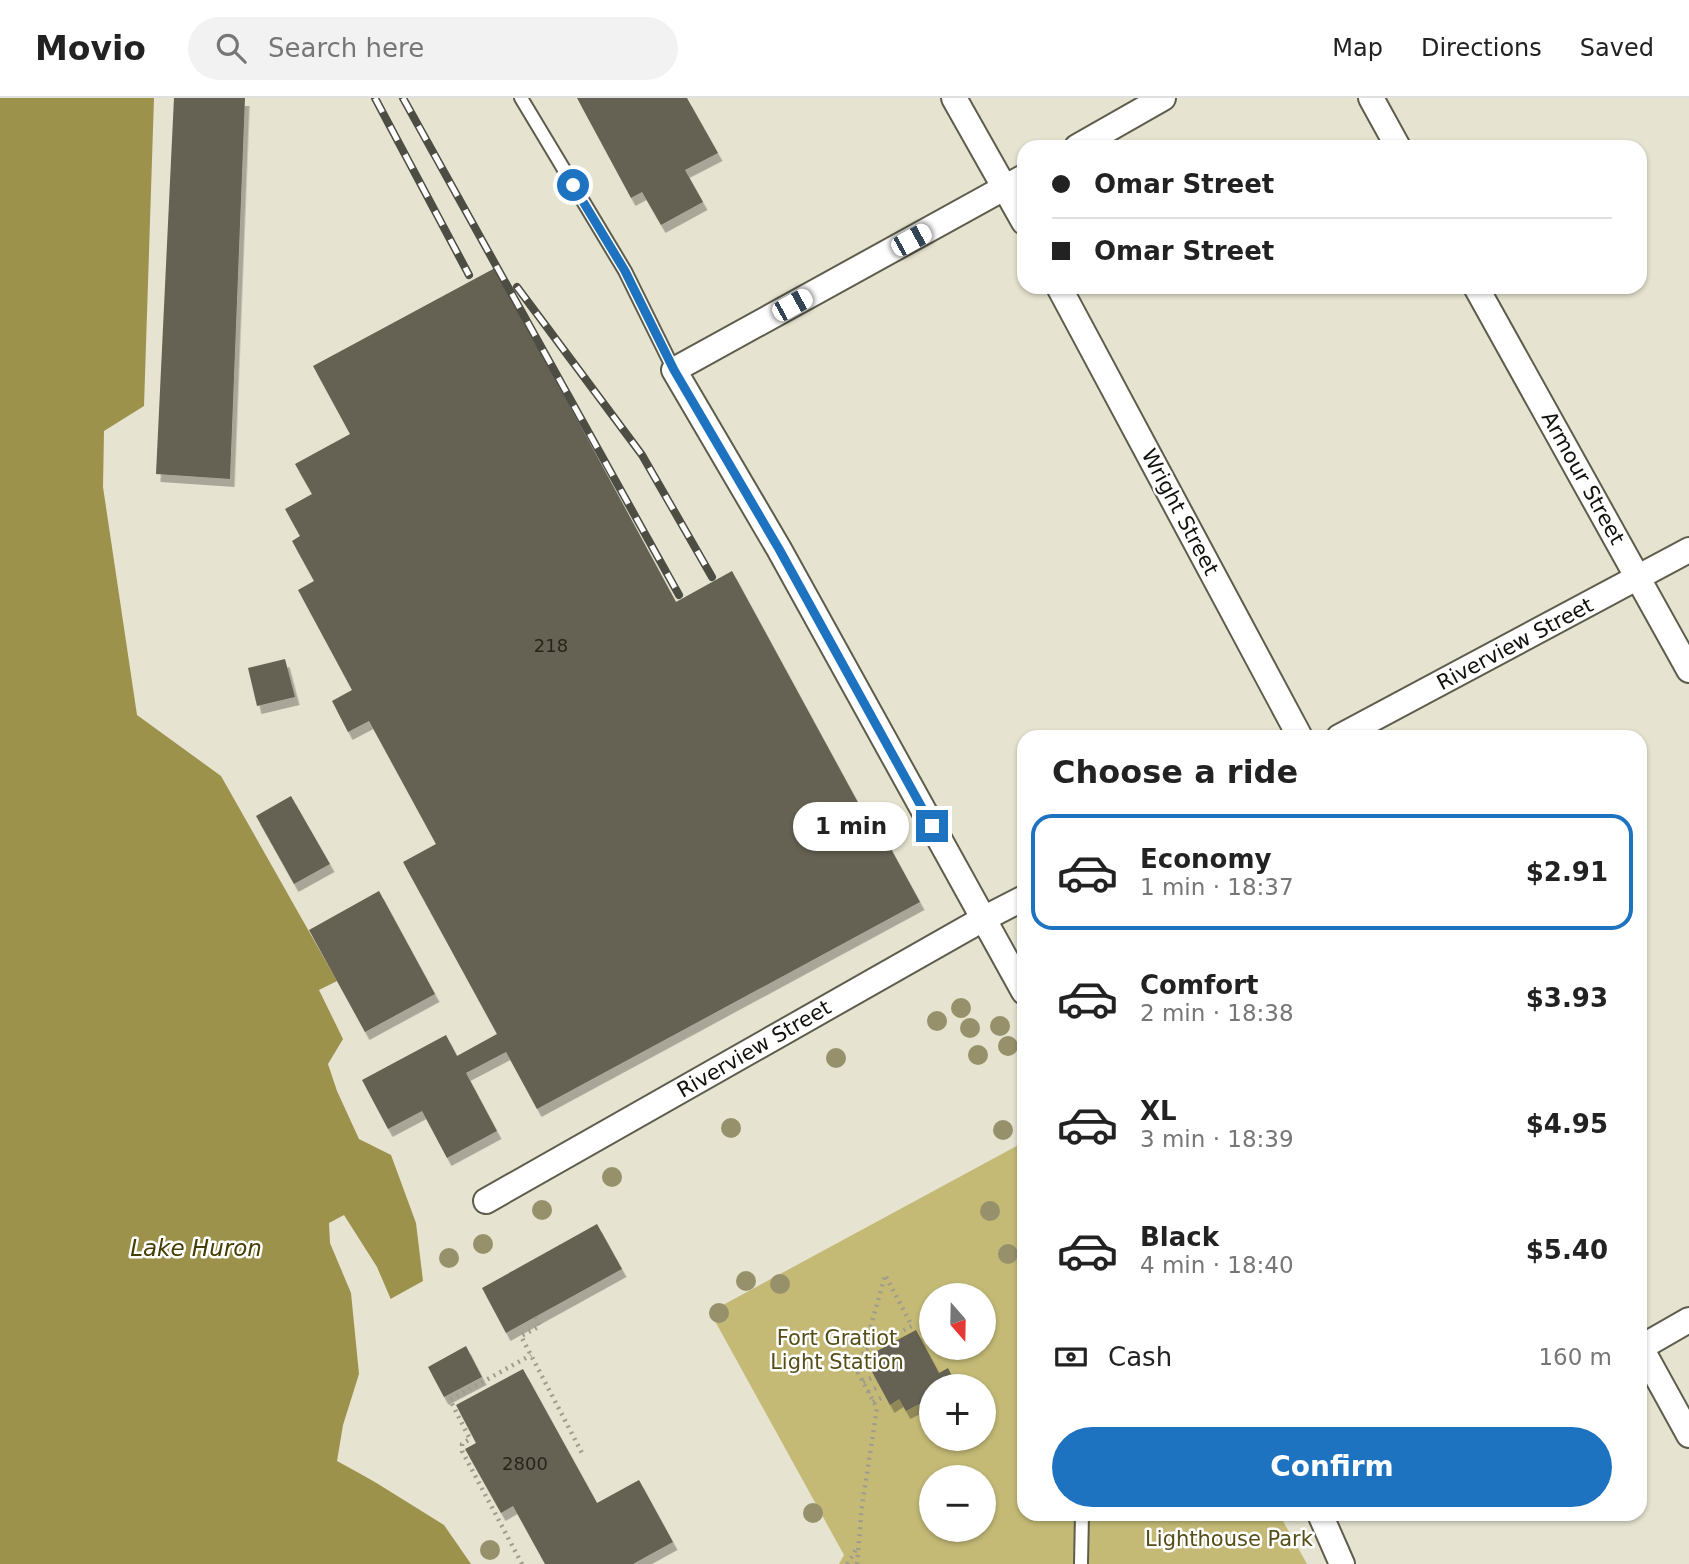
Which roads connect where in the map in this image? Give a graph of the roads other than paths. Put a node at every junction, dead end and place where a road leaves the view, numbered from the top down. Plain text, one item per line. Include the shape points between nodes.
1 (521, 98) edge
2 (954, 98) edge
3 (1163, 98) edge
4 (1371, 98) edge
5 (1089, 140) edge
6 (1394, 140) edge
7 (1014, 182) edge
8 (1063, 294) edge
9 (1480, 294) edge
10 (674, 370) junction
11 (1689, 550) edge
12 (1639, 578) junction
13 (1689, 670) edge
14 (1296, 730) edge
15 (1352, 730) edge
16 (1017, 902) edge
17 (983, 919) junction
18 (1017, 980) edge
19 (485, 1201) dead end
20 (1689, 1320) edge
21 (1647, 1343) edge
22 (1647, 1360) edge
23 (1689, 1435) edge
24 (1082, 1521) edge
25 (1323, 1521) edge
26 (1081, 1564) edge
27 (1342, 1564) edge

1 - 10 lane via 625,271
2 - 7 street
3 - 5 street
4 - 6 street
7 - 10 street
8 - 14 street, Wright Street
9 - 12 street, Armour Street
10 - 17 street via 779,549
11 - 12 street, Riverview Street
12 - 13 street, Armour Street
12 - 15 street, Riverview Street
16 - 17 street, Riverview Street
17 - 18 street
17 - 19 street, Riverview Street
20 - 21 street
22 - 23 street
24 - 26 lane
25 - 27 street

